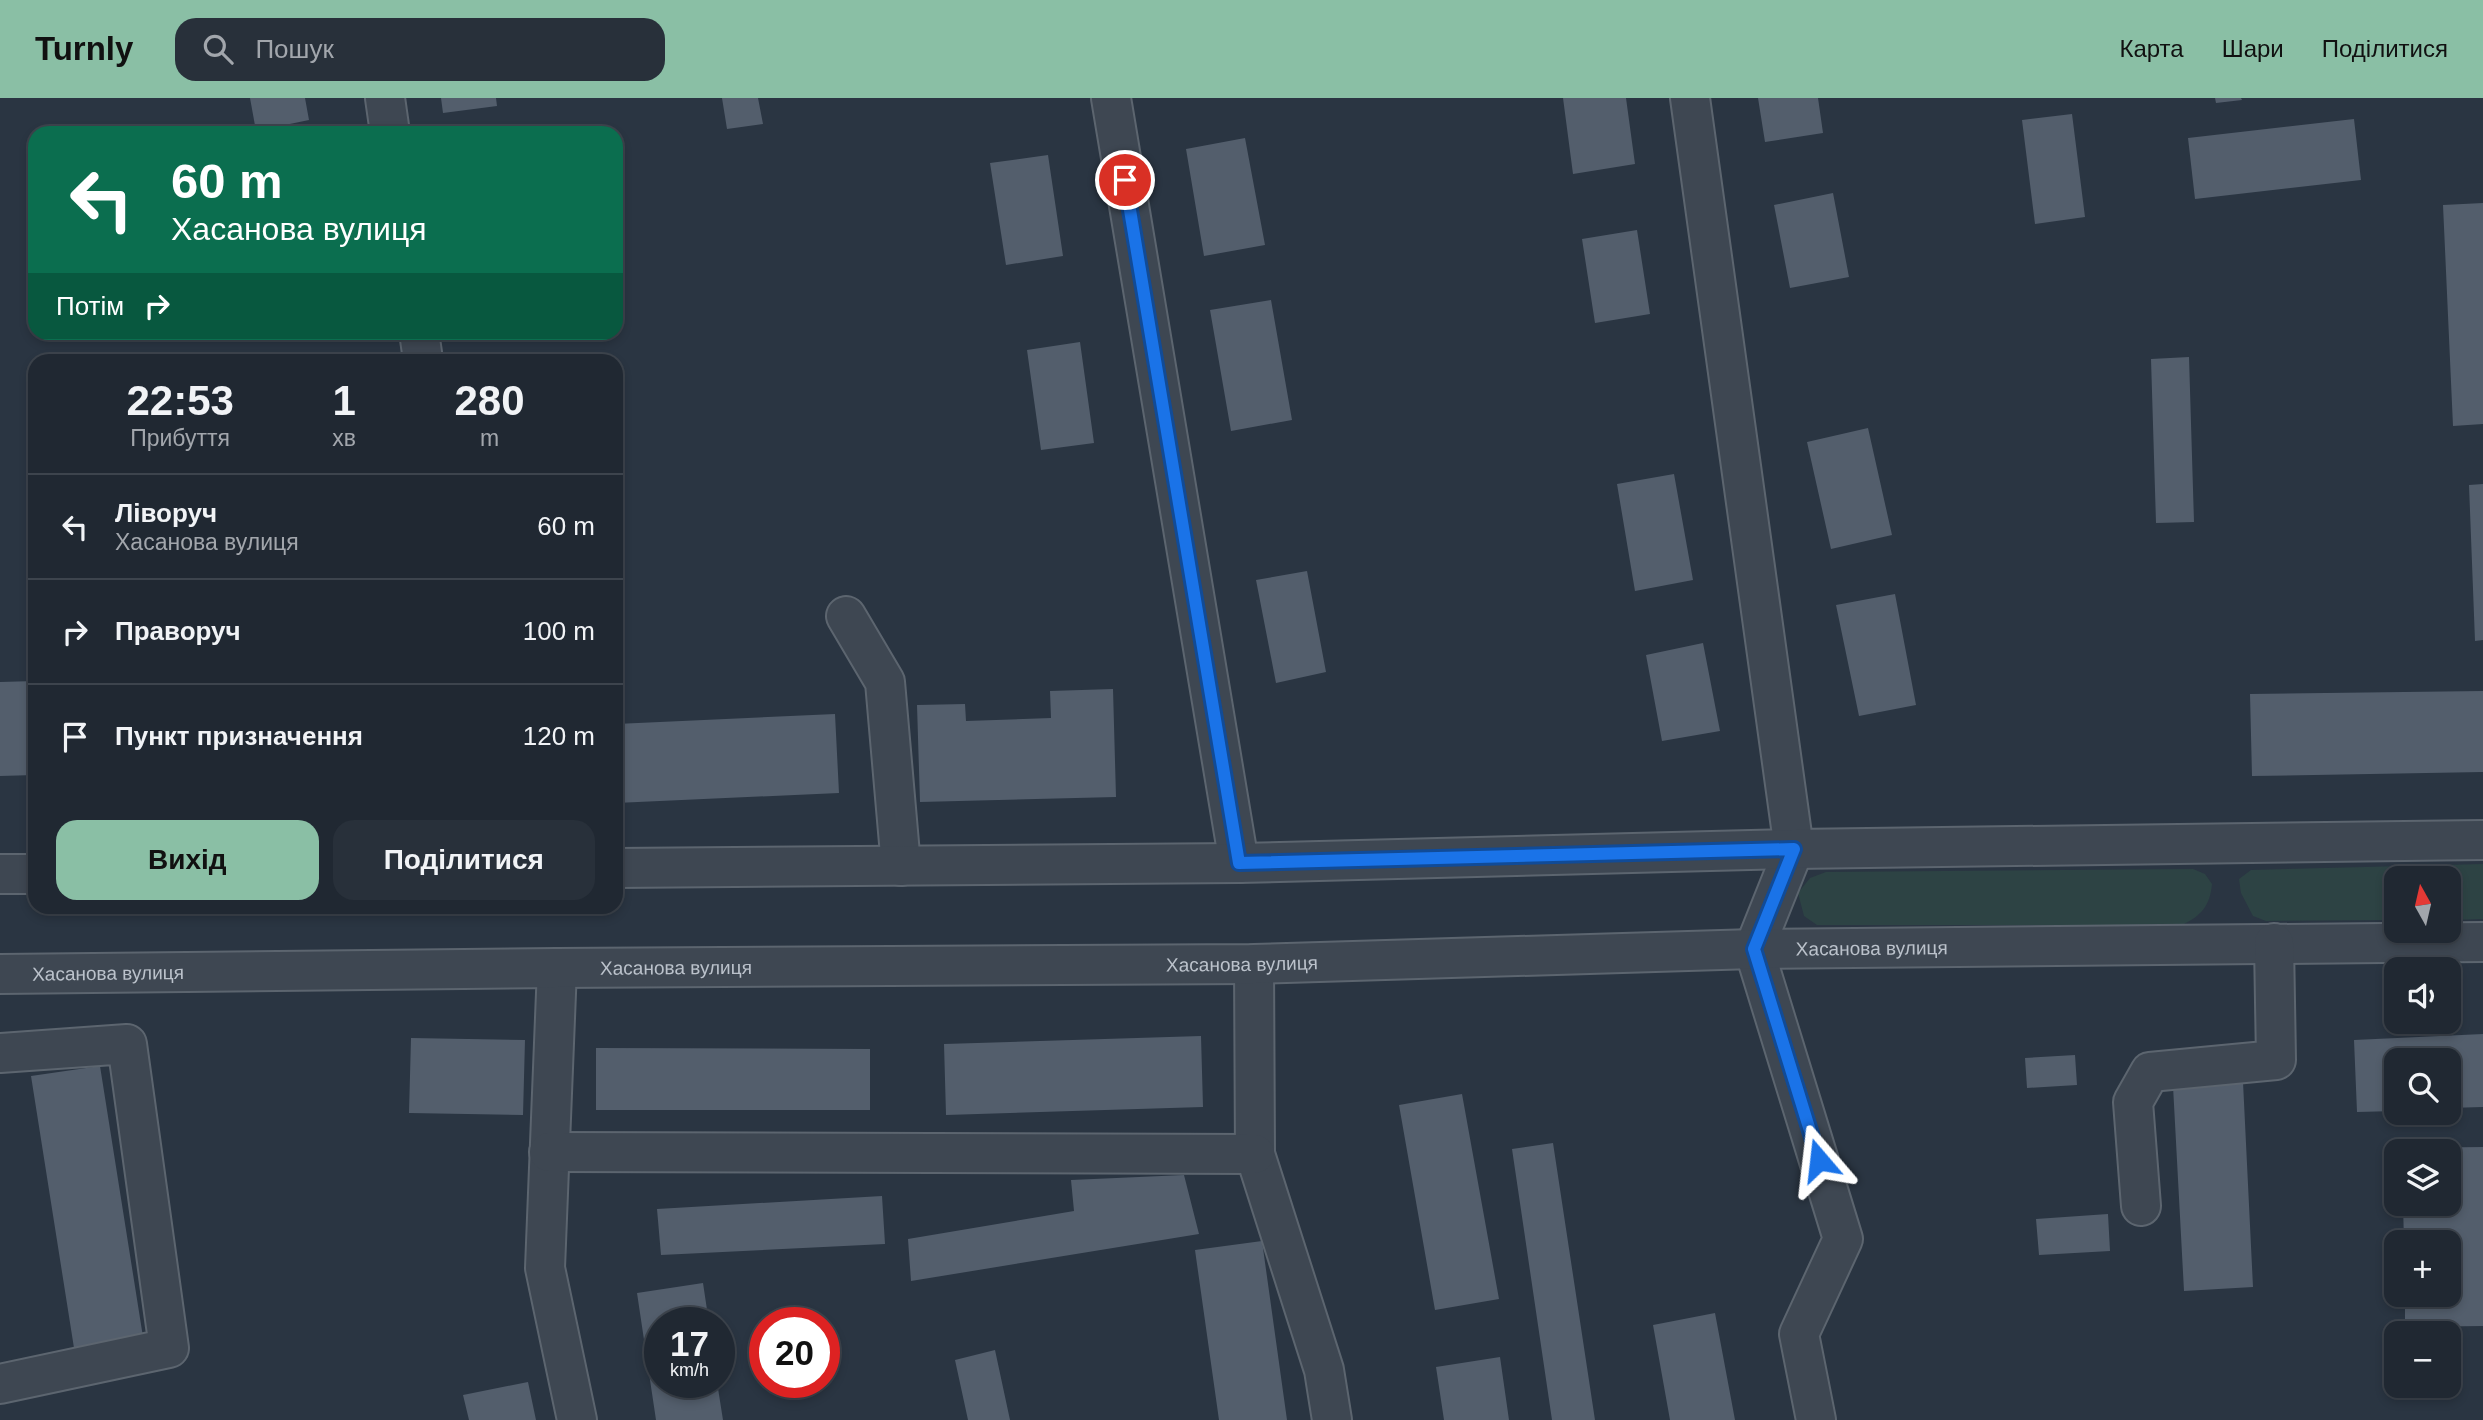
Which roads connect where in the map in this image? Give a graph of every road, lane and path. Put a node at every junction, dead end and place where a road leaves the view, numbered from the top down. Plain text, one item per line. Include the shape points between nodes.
1 (385, 98) edge
2 (1111, 98) edge
3 (1690, 98) edge
4 (389, 126) edge
5 (846, 615) dead end
6 (2483, 840) edge
7 (1794, 849) junction
8 (1239, 863) junction
9 (901, 866) junction
10 (623, 868) edge
11 (0, 874) edge
12 (28, 874) edge
13 (2483, 942) edge
14 (2274, 943) junction
15 (1754, 949) junction
16 (1254, 964) junction
17 (557, 968) junction
18 (0, 974) edge
19 (0, 1053) edge
20 (550, 1152) junction
21 (1255, 1154) junction
22 (2141, 1206) dead end
23 (0, 1384) edge
24 (577, 1420) edge
25 (1332, 1420) edge
26 (1815, 1420) edge

1 - 4 street
2 - 8 street
3 - 7 street
5 - 9 street via 886,681
6 - 7 street
7 - 8 street
7 - 15 street
8 - 9 street
9 - 10 street
11 - 12 street
13 - 14 street, Хасанова вулиця
14 - 15 street, Хасанова вулиця
14 - 22 street via 2276,1060 2150,1072 2133,1102
15 - 16 street, Хасанова вулиця
15 - 26 street via 1843,1239 1798,1334
16 - 17 street, Хасанова вулиця
16 - 21 street
17 - 18 street, Хасанова вулиця
17 - 20 street
19 - 23 street via 127,1044 169,1348
20 - 21 street
20 - 24 street via 545,1268
21 - 25 street via 1324,1370

